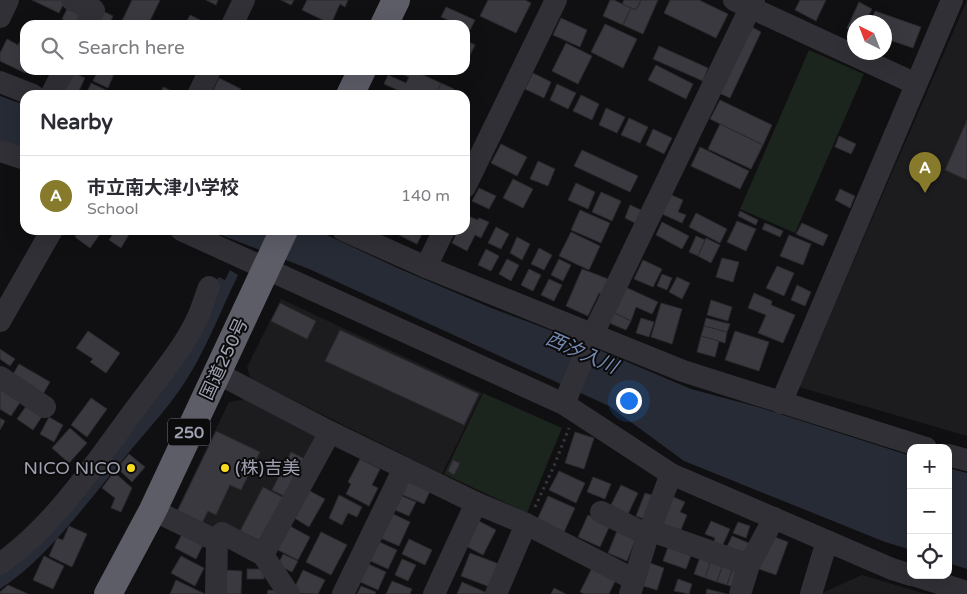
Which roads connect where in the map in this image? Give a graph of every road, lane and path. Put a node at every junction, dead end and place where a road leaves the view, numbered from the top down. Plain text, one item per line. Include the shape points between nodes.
1 (8, 0) edge
2 (72, 0) edge
3 (244, 0) edge
4 (396, 0) edge
5 (556, 0) edge
6 (952, 0) edge
7 (746, 3) edge
8 (0, 17) edge
9 (89, 20) edge
10 (234, 20) edge
11 (386, 20) edge
12 (61, 75) edge
13 (208, 75) edge
14 (360, 75) edge
15 (0, 82) edge
16 (916, 84) junction
17 (20, 90) edge
18 (54, 90) edge
19 (200, 90) edge
20 (352, 90) edge
21 (0, 150) edge
22 (20, 157) edge
23 (470, 177) edge
24 (49, 235) edge
25 (192, 235) edge
26 (282, 235) edge
27 (354, 235) edge
28 (442, 235) edge
29 (426, 267) junction
30 (266, 269) junction
31 (209, 287) dead end
32 (0, 322) edge
33 (593, 334) junction
34 (217, 373) junction
35 (0, 377) edge
36 (781, 403) junction
37 (45, 407) dead end
38 (570, 407) junction
39 (330, 432) junction
40 (913, 444) edge
41 (952, 456) edge
42 (967, 460) edge
43 (404, 468) junction
44 (671, 474) junction
45 (476, 503) junction
46 (153, 510) junction
47 (601, 512) dead end
48 (774, 518) junction
49 (526, 524) junction
50 (649, 533) junction
51 (217, 540) junction
52 (827, 541) junction
53 (263, 555) junction
54 (0, 564) edge
55 (749, 565) junction
56 (907, 574) edge
57 (925, 579) edge
58 (631, 587) edge
59 (967, 592) edge
60 (108, 594) edge
61 (216, 594) edge
62 (289, 594) edge
63 (342, 594) edge
64 (434, 594) edge
65 (496, 594) edge
66 (740, 594) edge
67 (811, 594) edge

1 - 8 street
2 - 9 street via 94,10
3 - 10 street
4 - 11 highway
5 - 23 street
6 - 16 street
7 - 16 street
7 - 33 street
12 - 18 street
13 - 19 street
14 - 20 highway
15 - 17 street
16 - 36 street
21 - 22 street
24 - 32 street
25 - 30 street
26 - 30 highway, 国道250号 / 250
27 - 29 street
28 - 29 street
29 - 33 street
30 - 34 highway, 国道250号 / 250
30 - 38 street
31 - 54 street via 196,320 177,352 84,479 52,518
33 - 36 street via 683,372
33 - 38 street
34 - 39 street
34 - 46 highway, 国道250号 / 250
35 - 37 street
36 - 40 street
38 - 44 street
38 - 49 path via 554,466
39 - 43 street
39 - 53 street
41 - 42 street
43 - 45 street
43 - 63 street
44 - 48 street
44 - 50 street
45 - 49 street
45 - 64 street
46 - 51 street
46 - 60 highway, 国道250号 / 250
47 - 50 street
48 - 52 street
48 - 55 street
49 - 58 street
49 - 65 street
50 - 55 street
50 - 58 street
51 - 53 street via 222,533
51 - 61 street
52 - 56 street
52 - 67 street
53 - 62 street
55 - 66 street
57 - 59 street

